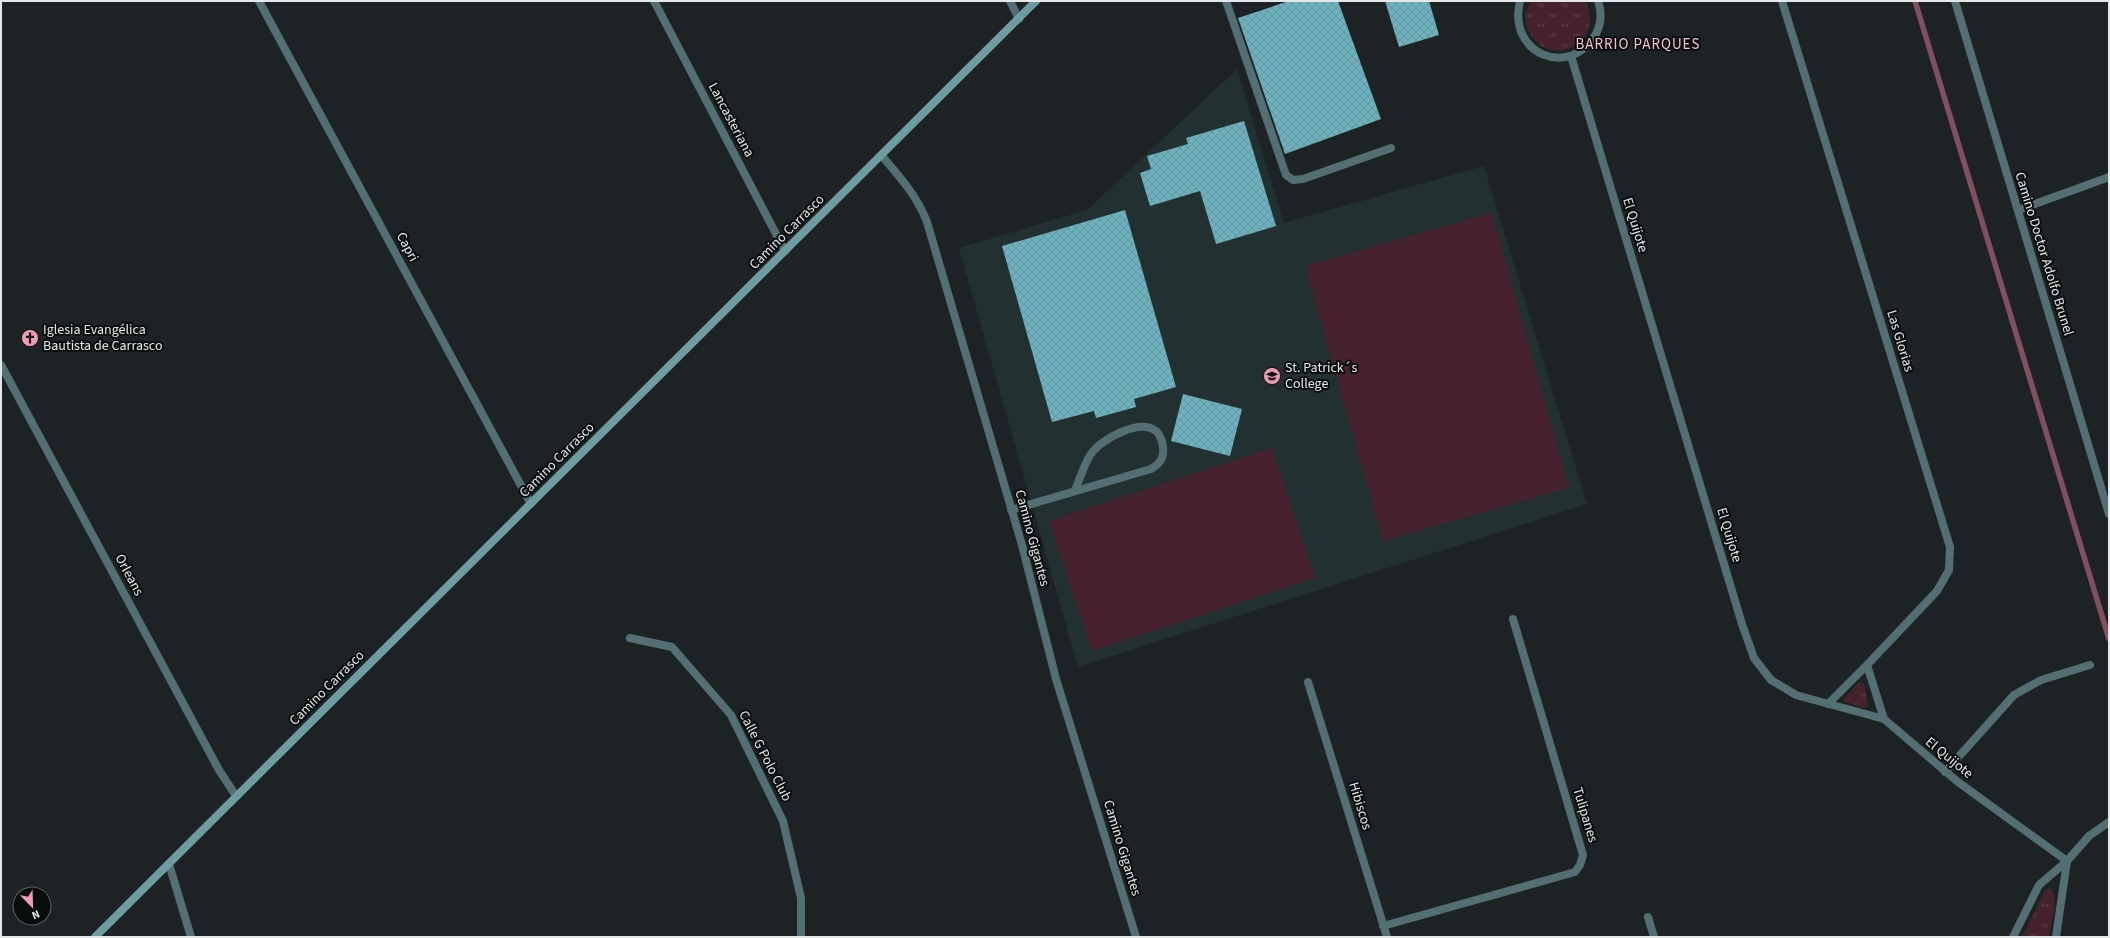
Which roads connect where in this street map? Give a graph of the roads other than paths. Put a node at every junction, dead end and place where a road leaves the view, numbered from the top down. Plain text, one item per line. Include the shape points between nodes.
1 (259, 1) edge
2 (654, 1) edge
3 (1010, 1) edge
4 (1036, 1) edge
5 (1226, 1) edge
6 (1520, 1) edge
7 (1782, 1) edge
8 (1955, 1) edge
9 (1601, 2) edge
10 (1019, 19) junction
11 (1571, 56) junction
12 (1391, 148) dead end
13 (882, 156) junction
14 (2109, 177) edge
15 (2018, 210) junction
16 (785, 251) junction
17 (1, 365) edge
18 (1075, 490) junction
19 (531, 504) junction
20 (1011, 510) junction
21 (2109, 514) edge
22 (1513, 620) dead end
23 (630, 638) dead end
24 (1867, 665) junction
25 (2090, 665) dead end
26 (1308, 682) dead end
27 (1828, 704) junction
28 (1884, 719) junction
29 (1945, 772) junction
30 (236, 796) junction
31 (2109, 822) edge
32 (2066, 861) junction
33 (169, 864) junction
34 (1648, 917) dead end
35 (1383, 926) junction
36 (95, 937) edge
37 (191, 937) edge
38 (801, 937) edge
39 (1136, 937) edge
40 (1387, 937) edge
41 (1654, 937) edge
42 (2013, 937) edge
43 (2056, 937) edge

1 - 19 street, Capri
2 - 16 street, Lancasteriana
3 - 10 street
4 - 10 main road, Camino Carrasco
5 - 12 street via 1286,175 1293,180 1303,179
6 - 11 street via 1517,14 1518,28 1525,41 1536,51 1548,56
7 - 24 street, Las Glorias via 1950,547 1949,570 1937,591
8 - 15 street, Camino Doctor Adolfo Brunel
9 - 11 street via 1599,29 1591,42
10 - 13 main road, Camino Carrasco
11 - 27 street, El Quijote via 1754,658 1771,680 1784,689
13 - 16 main road, Camino Carrasco
13 - 20 street, Camino Gigantes via 907,185 927,222
14 - 15 street
15 - 21 street, Camino Doctor Adolfo Brunel
16 - 19 main road, Camino Carrasco
17 - 30 street, Orleans via 219,770
18 - 18 street via 1151,469 1160,464 1164,451 1160,436 1155,430 1146,427 1136,427 1114,434 1091,454
18 - 20 street
19 - 30 main road, Camino Carrasco
20 - 39 street, Camino Gigantes via 1056,679
22 - 35 street, Tulipanes via 1583,855 1580,865 1575,872
23 - 38 street, Calle G Polo Club via 672,647 731,715 783,821 801,898
24 - 27 street, Las Glorias
24 - 28 street
25 - 29 street via 2042,680 2014,695
26 - 35 street, Hibiscos
27 - 28 street, El Quijote
28 - 29 street, El Quijote
29 - 32 street, El Quijote
30 - 33 main road, Camino Carrasco
31 - 32 street via 2089,836
32 - 42 street via 2039,885
32 - 43 street
33 - 36 main road, Camino Carrasco
33 - 37 street
34 - 41 street
35 - 40 street, Hibiscos

